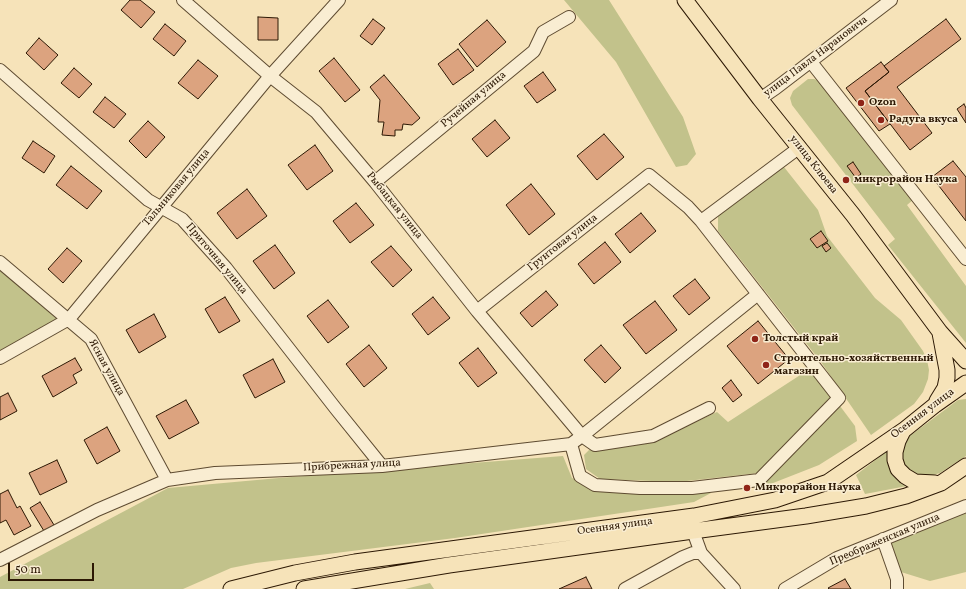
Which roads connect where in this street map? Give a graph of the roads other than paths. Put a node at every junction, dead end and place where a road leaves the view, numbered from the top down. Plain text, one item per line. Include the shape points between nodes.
1 (183, 0) edge
2 (339, 0) edge
3 (685, 0) edge
4 (891, 0) edge
5 (568, 17) dead end
6 (811, 62) junction
7 (0, 70) edge
8 (270, 76) junction
9 (760, 99) junction
10 (800, 147) junction
11 (375, 182) junction
12 (161, 207) junction
13 (701, 221) junction
14 (966, 259) edge
15 (0, 262) edge
16 (758, 294) junction
17 (478, 311) junction
18 (69, 319) junction
19 (940, 332) junction
20 (0, 358) edge
21 (966, 361) edge
22 (966, 383) edge
23 (935, 405) junction
24 (710, 408) dead end
25 (904, 430) junction
26 (582, 436) junction
27 (571, 444) junction
28 (382, 466) junction
29 (966, 466) edge
30 (167, 480) junction
31 (941, 483) junction
32 (965, 507) edge
33 (693, 531) junction
34 (883, 539) junction
35 (701, 553) junction
36 (0, 560) edge
37 (231, 589) edge
38 (304, 589) edge
39 (625, 589) edge
40 (734, 589) edge
41 (785, 589) edge
42 (897, 589) edge

1 - 8 street, Рыбацкая улица
2 - 8 street, Тальниковая улица
3 - 9 main road, улица Клюева
4 - 6 street, улица Павла Нарановича
5 - 11 street, Ручейная улица via 543,32 534,51
6 - 9 street, улица Павла Нарановича
6 - 14 street
7 - 12 street, Приточная улица via 148,200
8 - 11 street, Рыбацкая улица via 316,112
8 - 12 street, Тальниковая улица
9 - 10 main road, улица Клюева
10 - 13 street
10 - 19 main road, улица Клюева
11 - 17 street, Рыбацкая улица
12 - 18 street, Тальниковая улица
12 - 28 street, Приточная улица via 182,219 226,268
13 - 16 street
13 - 17 street, Грунтовая улица via 649,174
15 - 18 street, Ясная улица
16 - 26 street, Прибрежная улица
16 - 27 street via 839,398 759,480 692,488 595,485 580,476
17 - 26 street, Рыбацкая улица
18 - 20 street, Тальниковая улица
18 - 30 street, Ясная улица via 91,339
19 - 21 main road, улица Клюева
19 - 23 main road, улица Клюева via 947,378 945,388
22 - 23 main road, Осенняя улица
23 - 25 main road, Осенняя улица
24 - 26 street via 653,436 595,445
25 - 31 main road via 895,452 898,469 915,482
25 - 37 main road, Осенняя улица via 828,482 775,500 694,516 355,562 295,573
26 - 27 street, Прибрежная улица
27 - 28 street, Прибрежная улица
28 - 30 street, Прибрежная улица via 215,473
29 - 31 main road, Осенняя улица
30 - 36 street, Прибрежная улица via 97,510
31 - 33 main road, Осенняя улица via 906,496 866,506
32 - 34 street, Преображенская улица
33 - 35 street
33 - 38 main road, Осенняя улица via 449,565
34 - 41 street, Преображенская улица via 837,558
34 - 42 street via 897,579
35 - 39 street via 683,557
35 - 40 street

